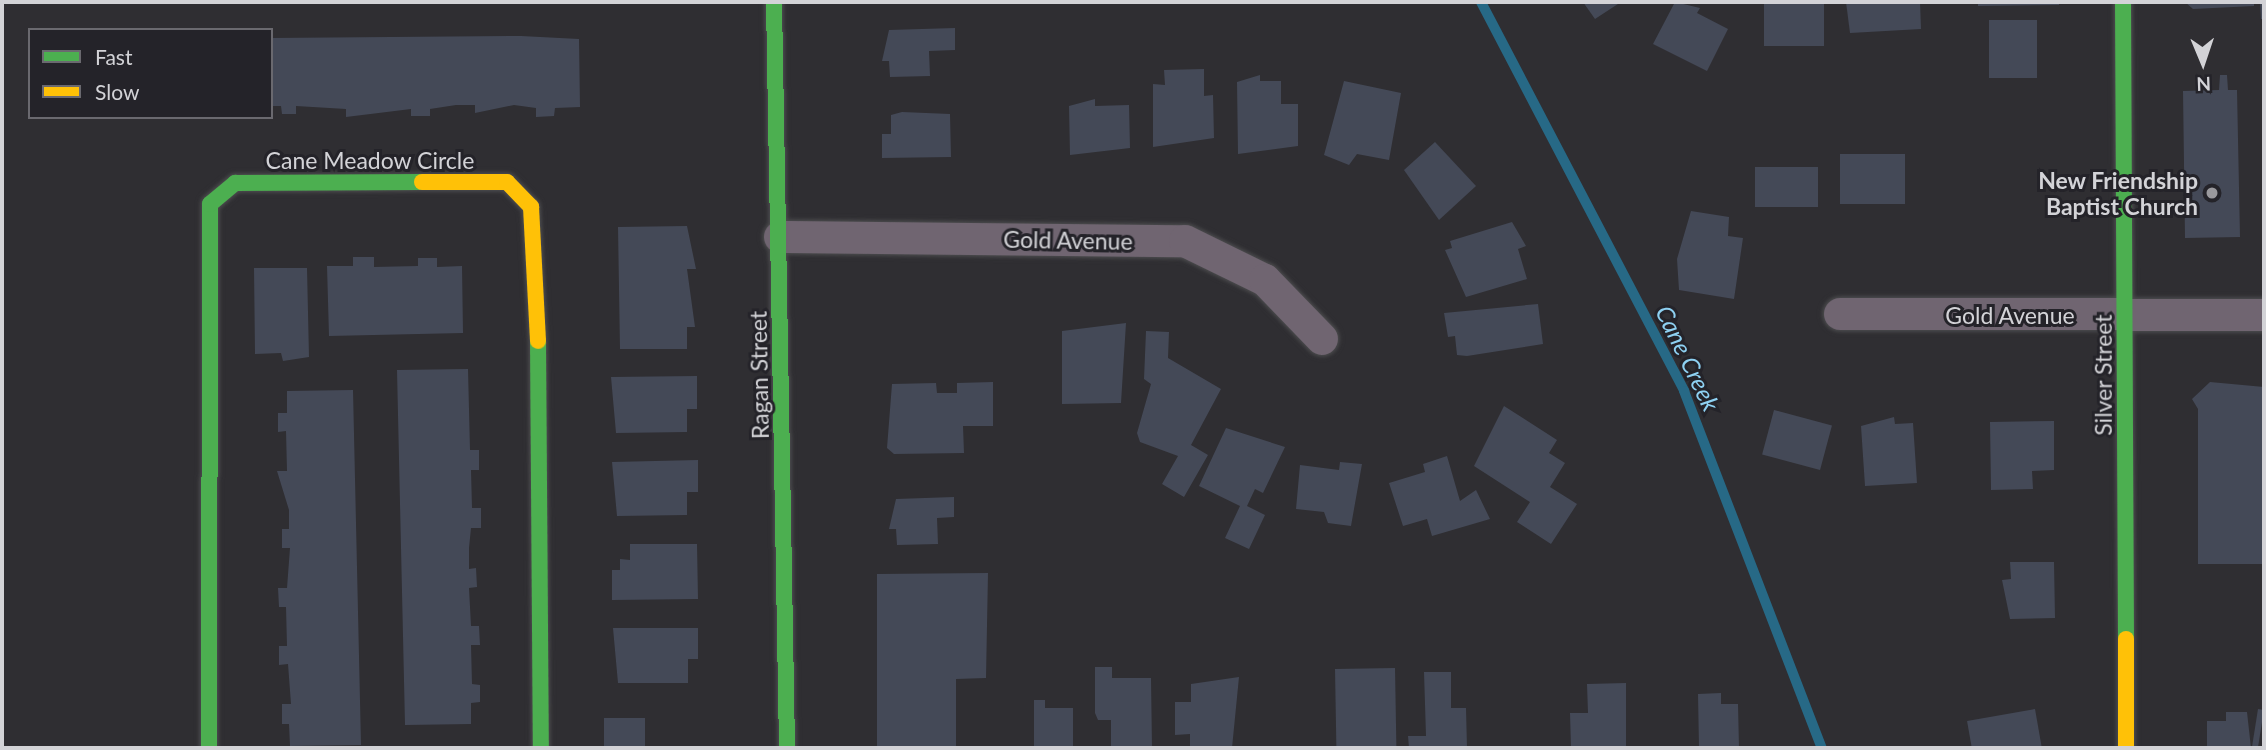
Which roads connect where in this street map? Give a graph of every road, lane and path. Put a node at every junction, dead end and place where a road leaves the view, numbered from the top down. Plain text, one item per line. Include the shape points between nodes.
1 (774, 2) edge
2 (2123, 2) edge
3 (780, 237) junction
4 (1840, 314) dead end
5 (2125, 315) junction
6 (2264, 315) edge
7 (1322, 339) dead end
8 (209, 748) edge
9 (541, 748) edge
10 (787, 748) edge
11 (2126, 748) edge

1 - 3 street, Ragan Street
2 - 5 street, Silver Street
3 - 7 street, Gold Avenue via 1185,241 1265,280
3 - 10 street, Ragan Street
4 - 5 street, Gold Avenue
5 - 6 street, Gold Avenue
5 - 11 street, Silver Street
8 - 9 street, Cane Meadow Circle via 210,204 235,183 507,182 531,207 537,229

